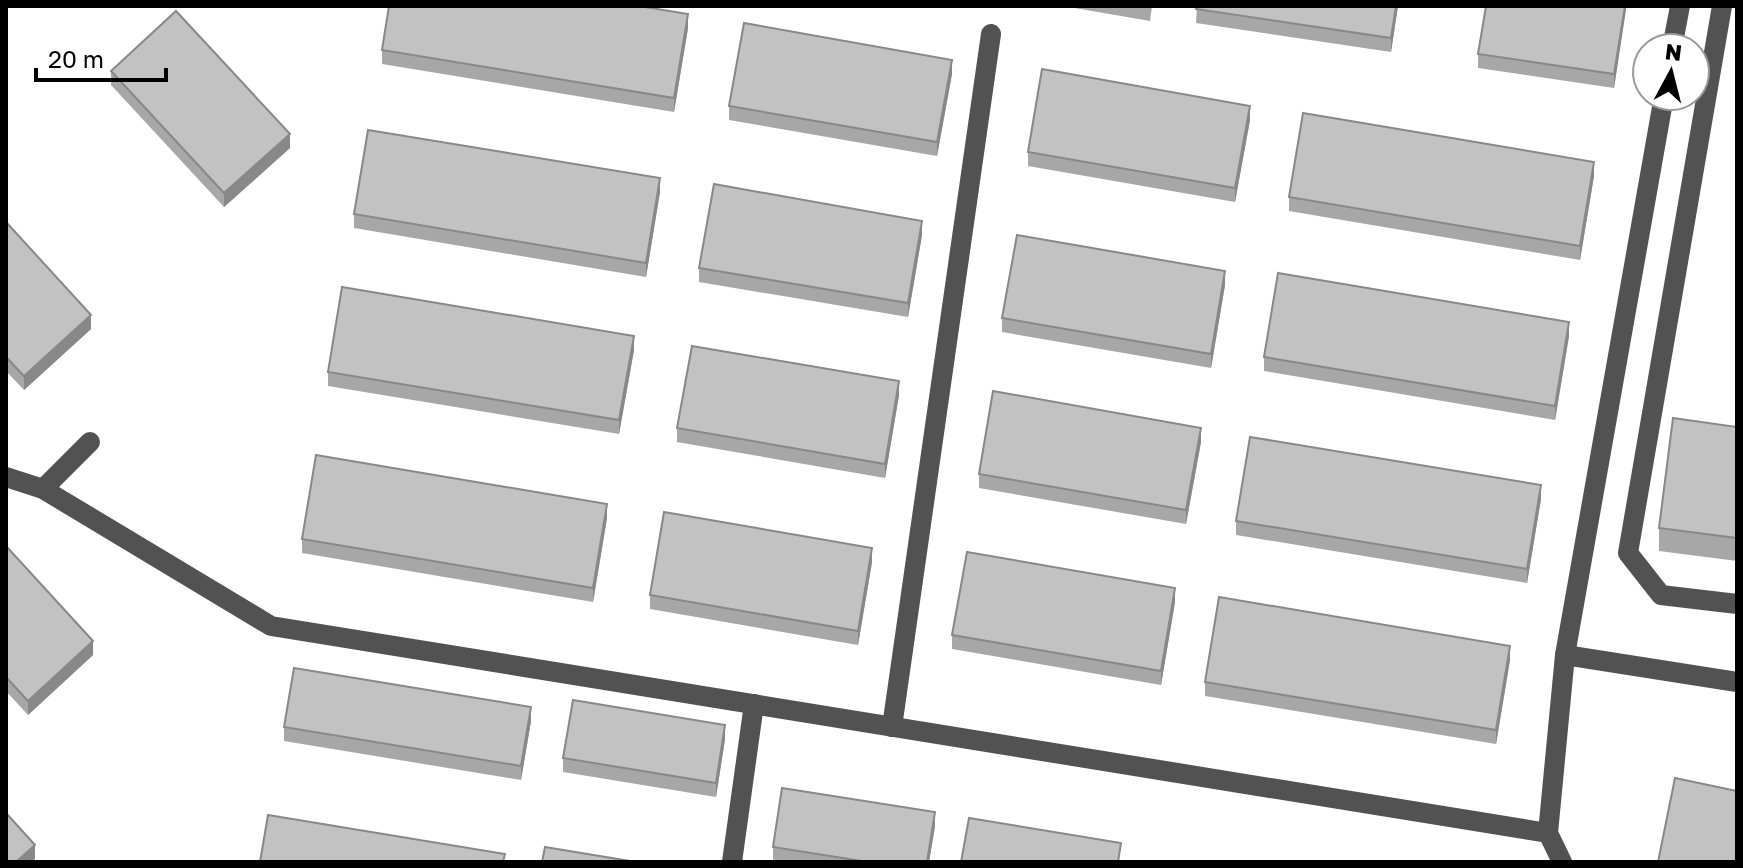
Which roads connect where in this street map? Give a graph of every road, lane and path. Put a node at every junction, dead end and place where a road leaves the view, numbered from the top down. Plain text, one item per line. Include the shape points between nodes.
1 (1680, 6) edge
2 (1722, 6) edge
3 (1675, 32) edge
4 (991, 34) dead end
5 (1661, 112) edge
6 (90, 442) dead end
7 (6, 477) edge
8 (43, 489) junction
9 (1737, 604) edge
10 (1565, 655) junction
11 (1737, 682) edge
12 (754, 704) junction
13 (892, 727) junction
14 (1548, 833) junction
15 (732, 862) edge
16 (1562, 862) edge

1 - 3 lane
2 - 9 lane via 1628,553 1661,595
4 - 13 lane
5 - 10 lane
6 - 8 lane
7 - 8 lane
8 - 12 lane via 271,626
10 - 11 lane
10 - 14 lane
12 - 13 lane
12 - 15 lane
13 - 14 lane
14 - 16 lane

